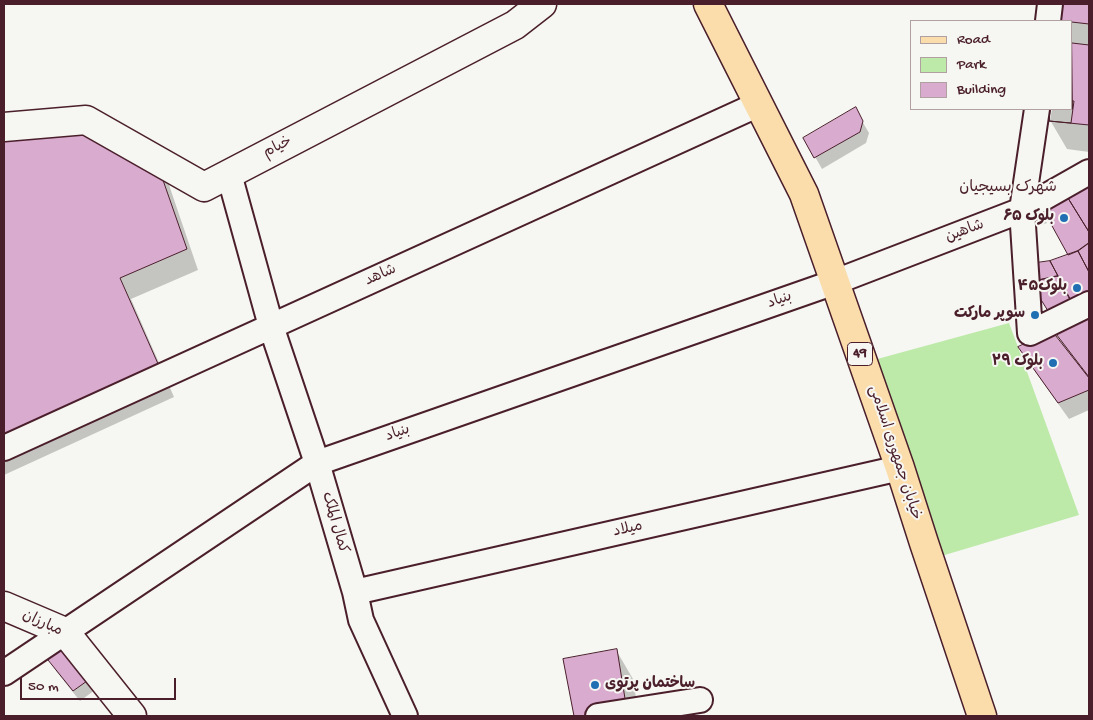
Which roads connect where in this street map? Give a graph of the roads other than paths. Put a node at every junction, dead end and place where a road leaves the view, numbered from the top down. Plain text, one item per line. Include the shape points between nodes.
1 (542, 4) edge
2 (708, 4) edge
3 (1050, 4) edge
4 (1048, 20) edge
5 (758, 104) junction
6 (1037, 110) edge
7 (4, 127) edge
8 (1089, 172) edge
9 (229, 174) junction
10 (1022, 210) junction
11 (835, 282) junction
12 (1089, 304) edge
13 (271, 326) junction
14 (4, 448) edge
15 (317, 462) junction
16 (900, 468) junction
17 (355, 592) junction
18 (4, 606) edge
19 (65, 632) junction
20 (4, 673) edge
21 (700, 700) dead end
22 (132, 716) edge
23 (405, 716) edge
24 (598, 716) edge
25 (982, 716) edge

1 - 9 street, خیام via 515,25
2 - 5 main road, خیابان جمهوری اسلامی / 49
3 - 4 street
5 - 11 main road, خیابان جمهوری اسلامی / 49 via 804,194
5 - 13 street, شاهد
6 - 10 street
7 - 9 street, خیام via 86,120 204,187
8 - 10 street, شاهین
9 - 13 street, کمال الملک
10 - 11 street, شاهین
10 - 12 street via 1030,333
11 - 15 street, بنیاد
11 - 16 main road, خیابان جمهوری اسلامی / 49
13 - 14 street, شاهد
13 - 15 street, کمال الملک
15 - 17 street, کمال الملک
15 - 19 street, بنیاد
16 - 17 street, میلاد
16 - 25 main road, خیابان جمهوری اسلامی / 49
17 - 23 street, کمال الملک via 361,620
18 - 19 street, مبارزان
19 - 20 street, بنیاد
19 - 22 street, مبارزان
21 - 24 street

